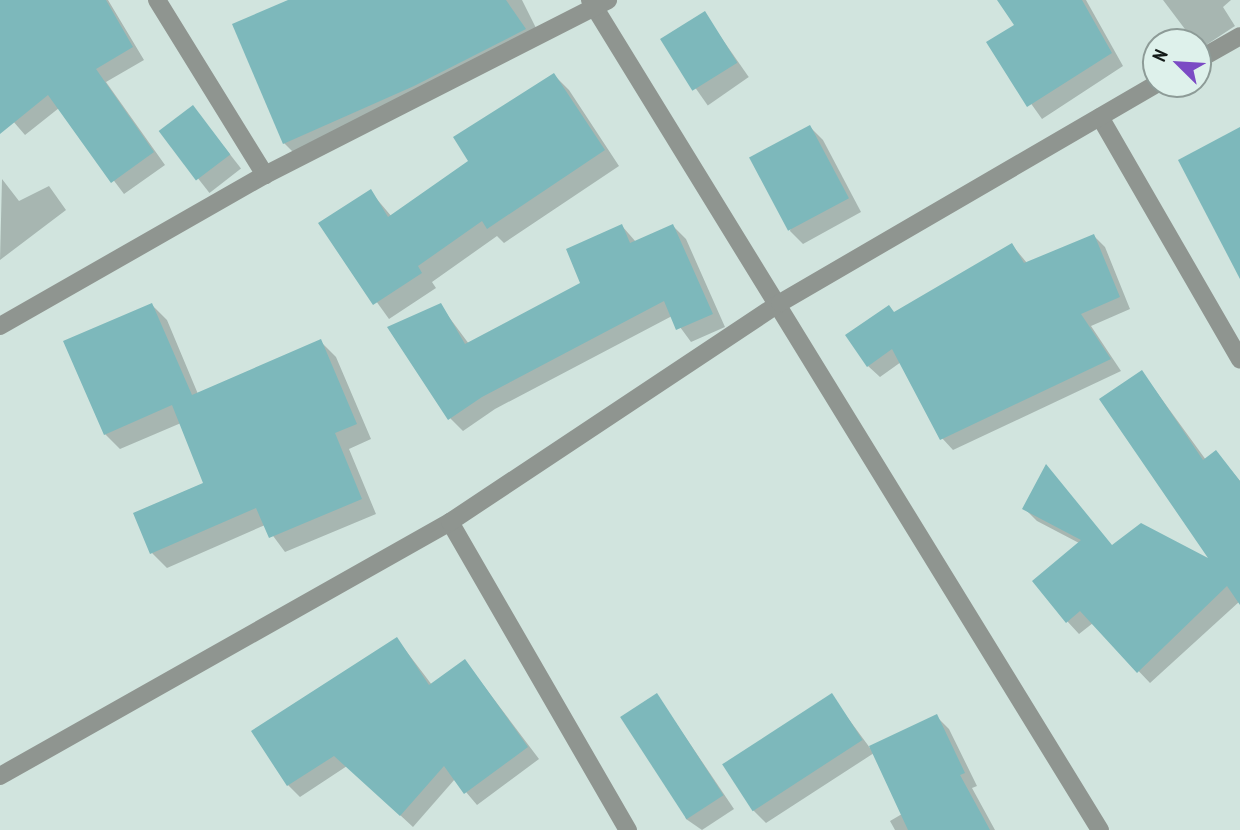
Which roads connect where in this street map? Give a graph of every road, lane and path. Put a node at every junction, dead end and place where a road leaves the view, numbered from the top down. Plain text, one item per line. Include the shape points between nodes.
1 (157, 0) edge
2 (598, 3) edge
3 (1240, 36) edge
4 (1212, 52) edge
5 (1142, 93) edge
6 (1100, 117) junction
7 (265, 174) junction
8 (780, 303) junction
9 (0, 326) edge
10 (1240, 359) edge
11 (450, 522) junction
12 (0, 776) edge
13 (628, 830) edge
14 (1100, 830) edge

1 - 7 street
2 - 7 street
2 - 8 street
3 - 4 street
5 - 6 street
6 - 8 street
6 - 10 street
7 - 9 street
8 - 11 street
8 - 14 street
11 - 12 street
11 - 13 street

